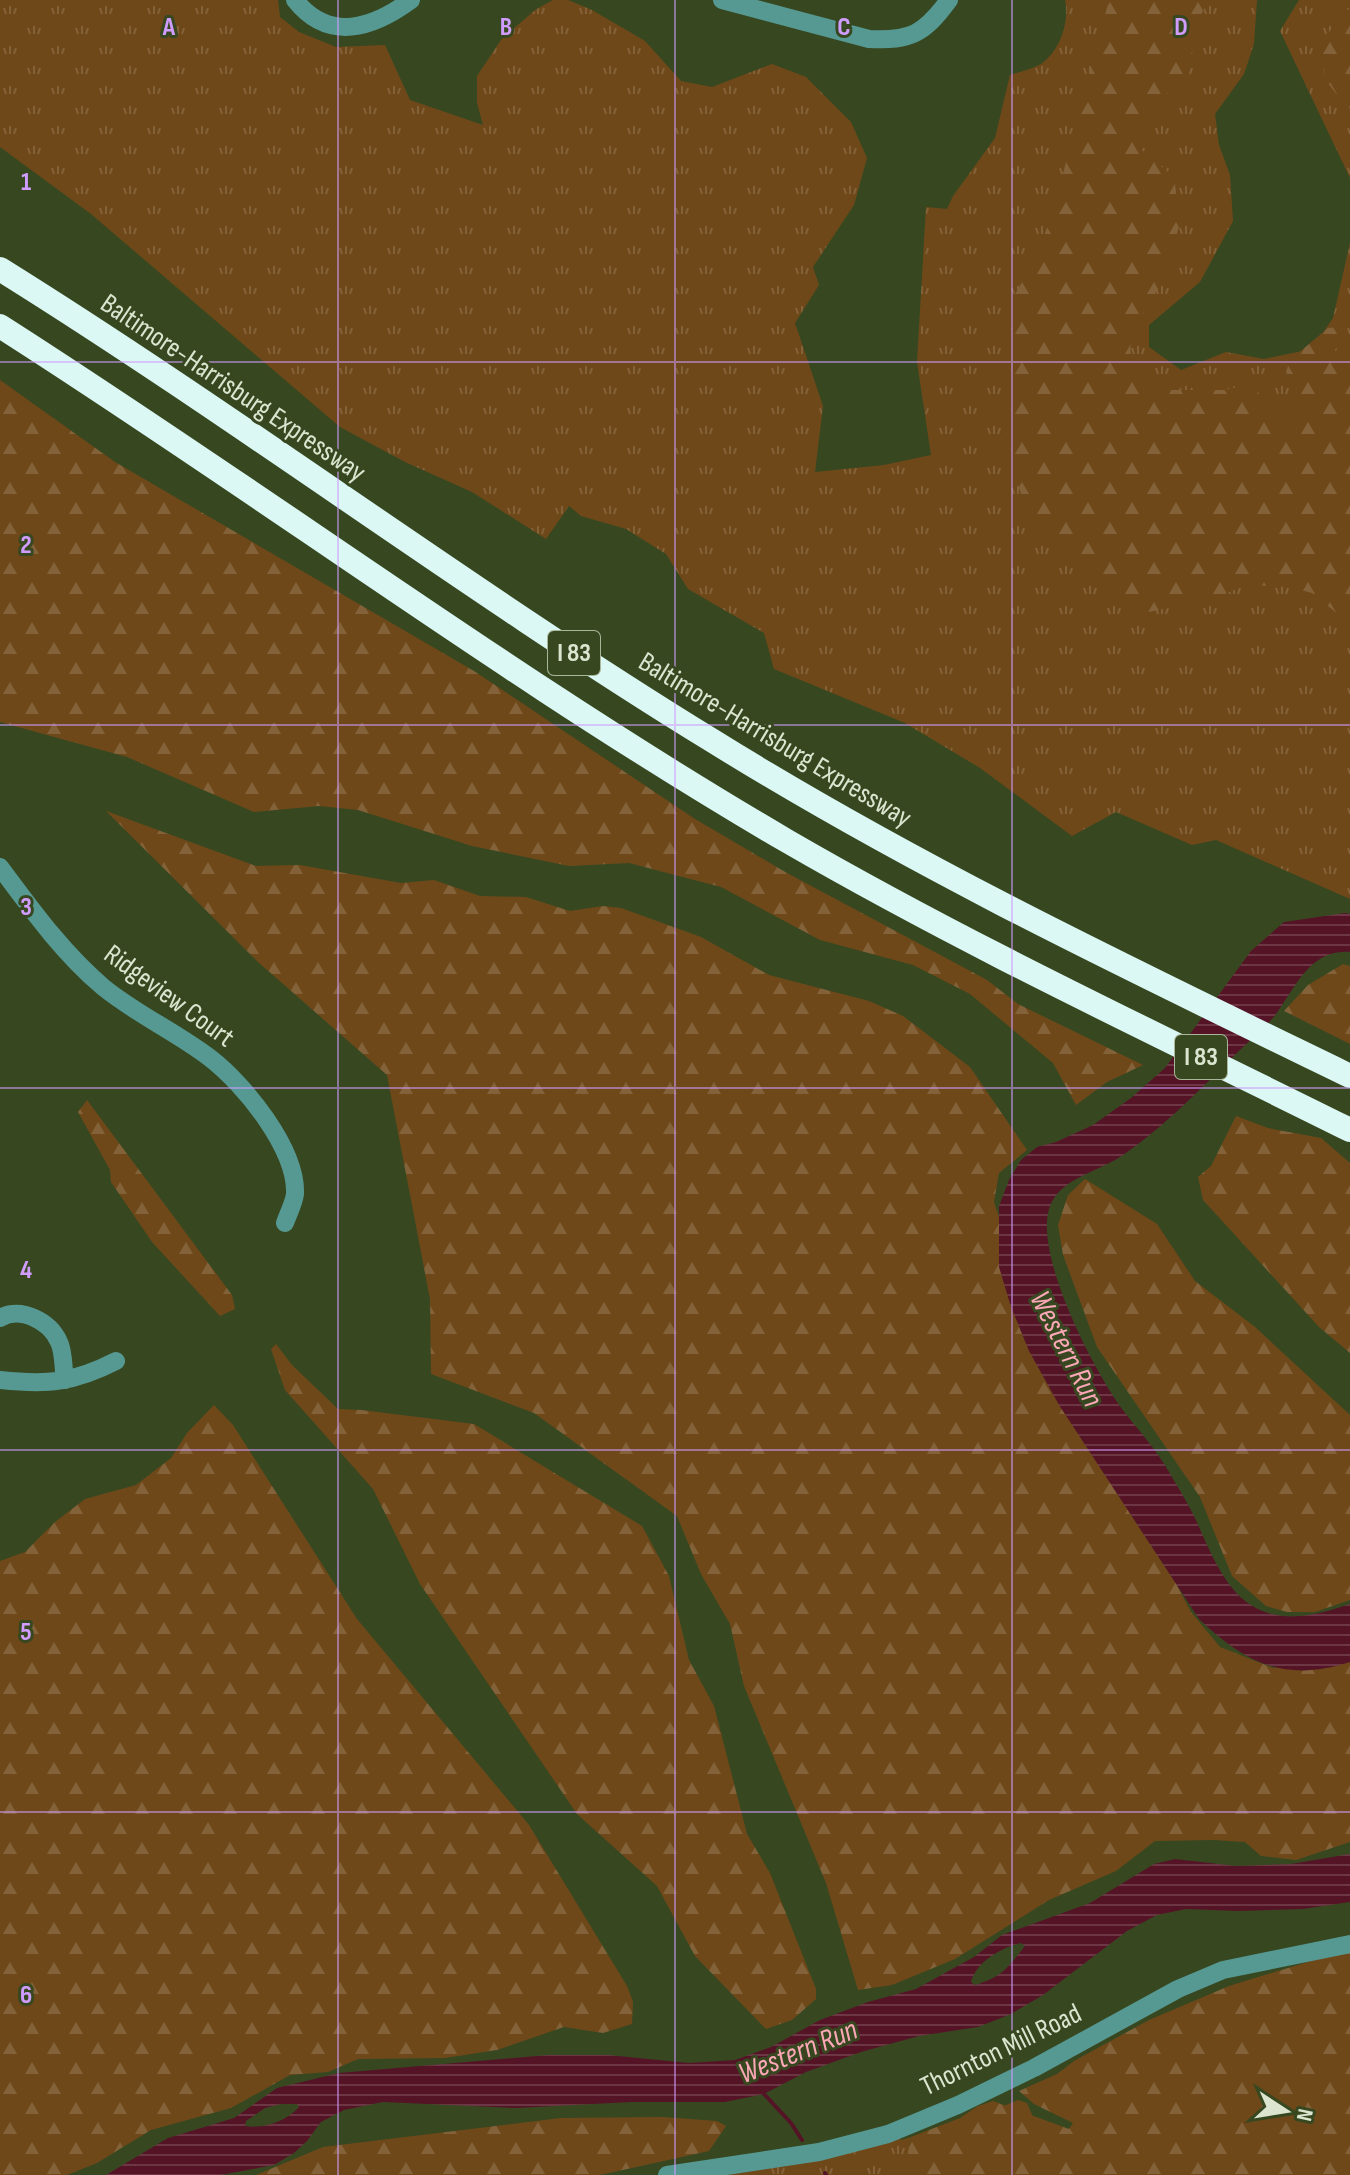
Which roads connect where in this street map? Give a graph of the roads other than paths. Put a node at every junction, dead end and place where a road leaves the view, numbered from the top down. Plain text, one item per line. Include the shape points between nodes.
1 (295, 0) edge
2 (411, 0) edge
3 (722, 0) edge
4 (949, 0) edge
5 (0, 269) edge
6 (0, 326) edge
7 (0, 867) edge
8 (1350, 1076) edge
9 (1350, 1130) edge
10 (285, 1223) dead end
11 (0, 1318) edge
12 (116, 1361) dead end
13 (0, 1380) edge
14 (65, 1380) junction
15 (1350, 1944) edge
16 (667, 2175) edge

1 - 2 street via 313,17 351,27 383,19
3 - 4 street via 869,39 893,40 924,29
5 - 8 highway, Baltimore-Harrisburg Expressway / I 83 via 715,743 963,885
6 - 9 highway, I 83 via 515,672 704,790 930,921
7 - 10 street, Ridgeview Court via 62,950 105,989 212,1059 254,1103 279,1139 290,1167 295,1195
11 - 14 street via 22,1314 47,1324 60,1343
12 - 14 street
13 - 14 street
15 - 16 street, Thornton Mill Road via 1223,1970 1034,2068 888,2134 819,2152

